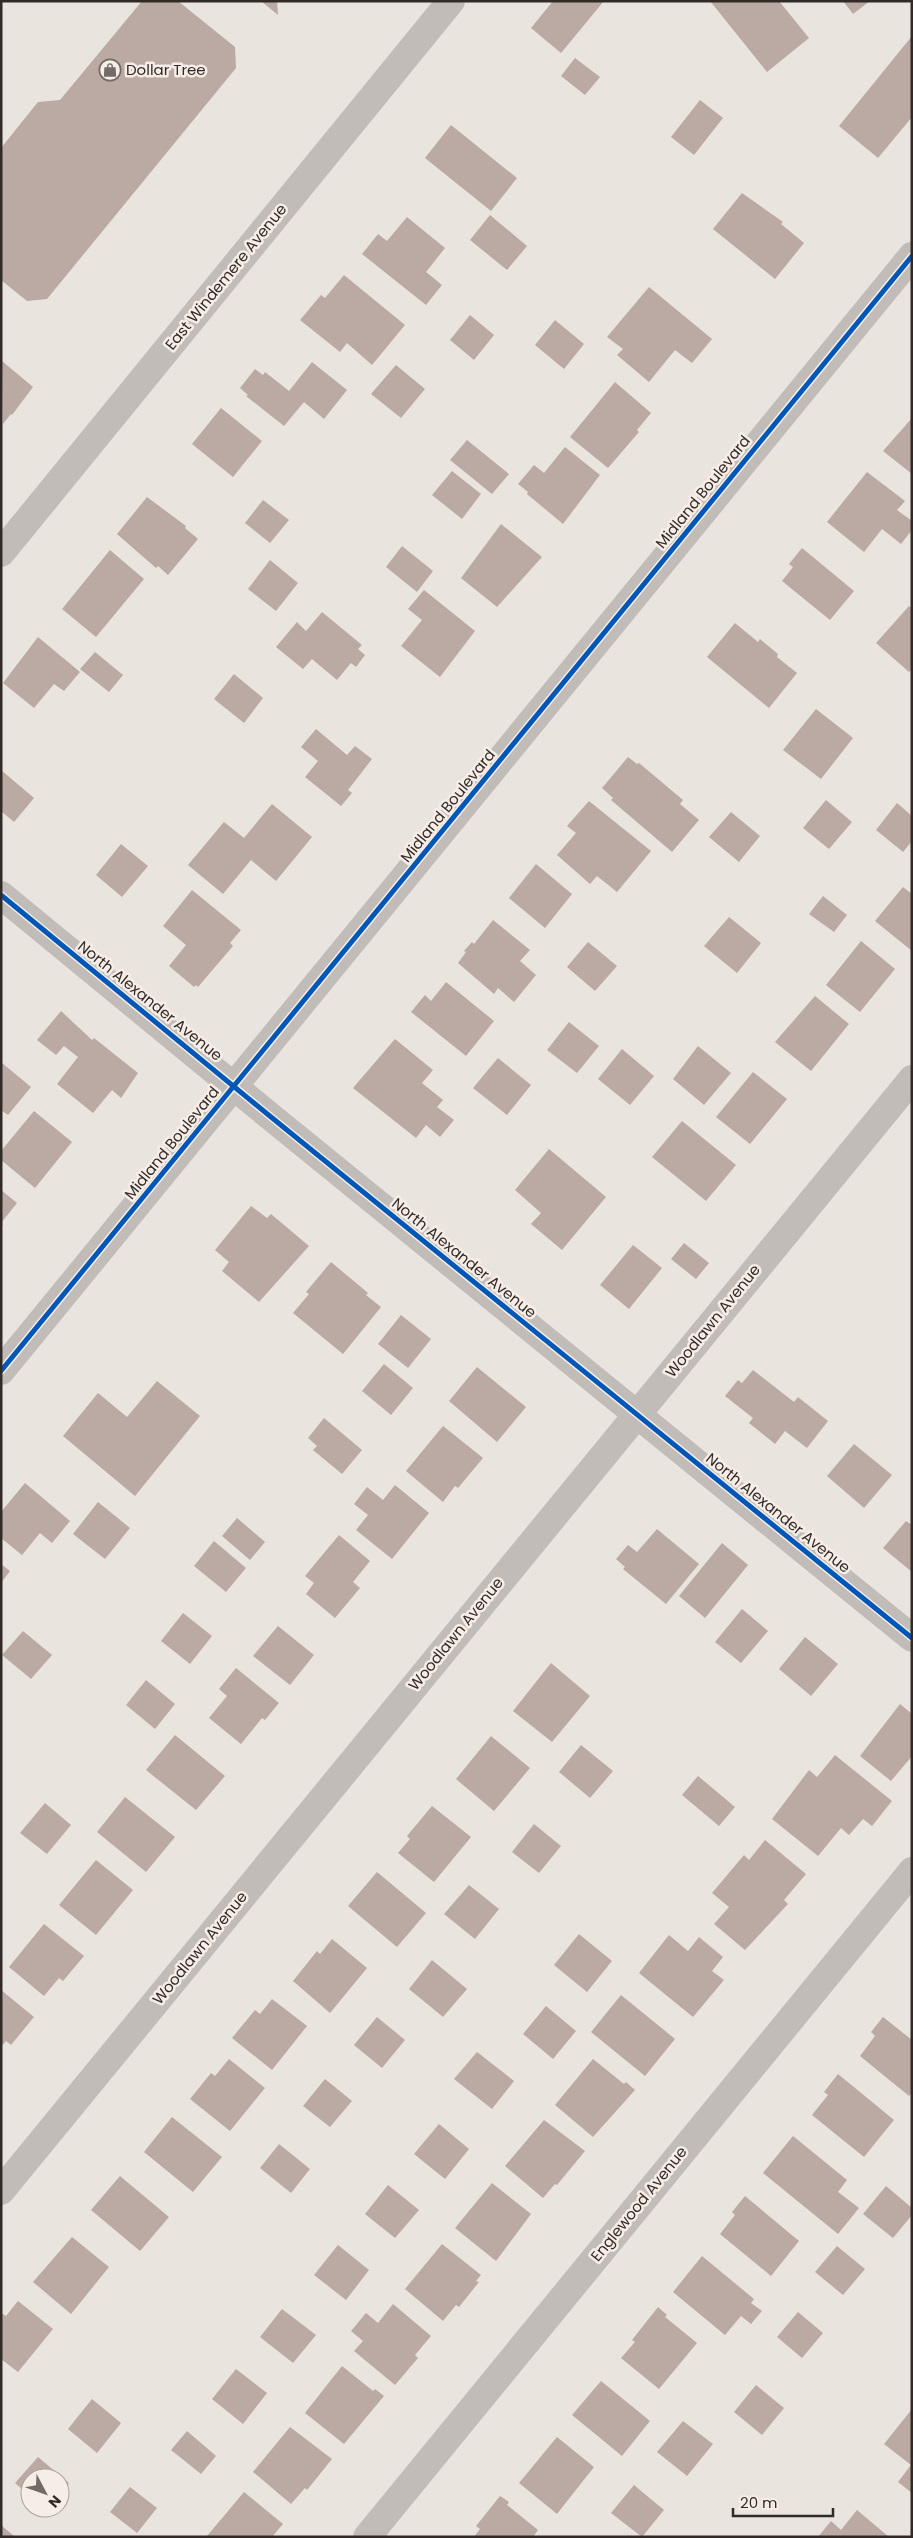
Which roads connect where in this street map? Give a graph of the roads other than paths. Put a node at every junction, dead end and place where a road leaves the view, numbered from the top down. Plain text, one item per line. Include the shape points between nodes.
1 (451, 1) edge
2 (912, 256) edge
3 (1, 553) edge
4 (1, 895) edge
5 (912, 1079) edge
6 (234, 1087) junction
7 (1, 1372) edge
8 (636, 1414) junction
9 (912, 1638) edge
10 (912, 1870) edge
11 (1, 2191) edge
12 (367, 2537) edge

1 - 3 street, East Windemere Avenue
2 - 6 street, Midland Boulevard
4 - 6 street, North Alexander Avenue
5 - 8 street, Woodlawn Avenue
6 - 7 street, Midland Boulevard
6 - 8 street, North Alexander Avenue
8 - 9 street, North Alexander Avenue
8 - 11 street, Woodlawn Avenue
10 - 12 street, Englewood Avenue

